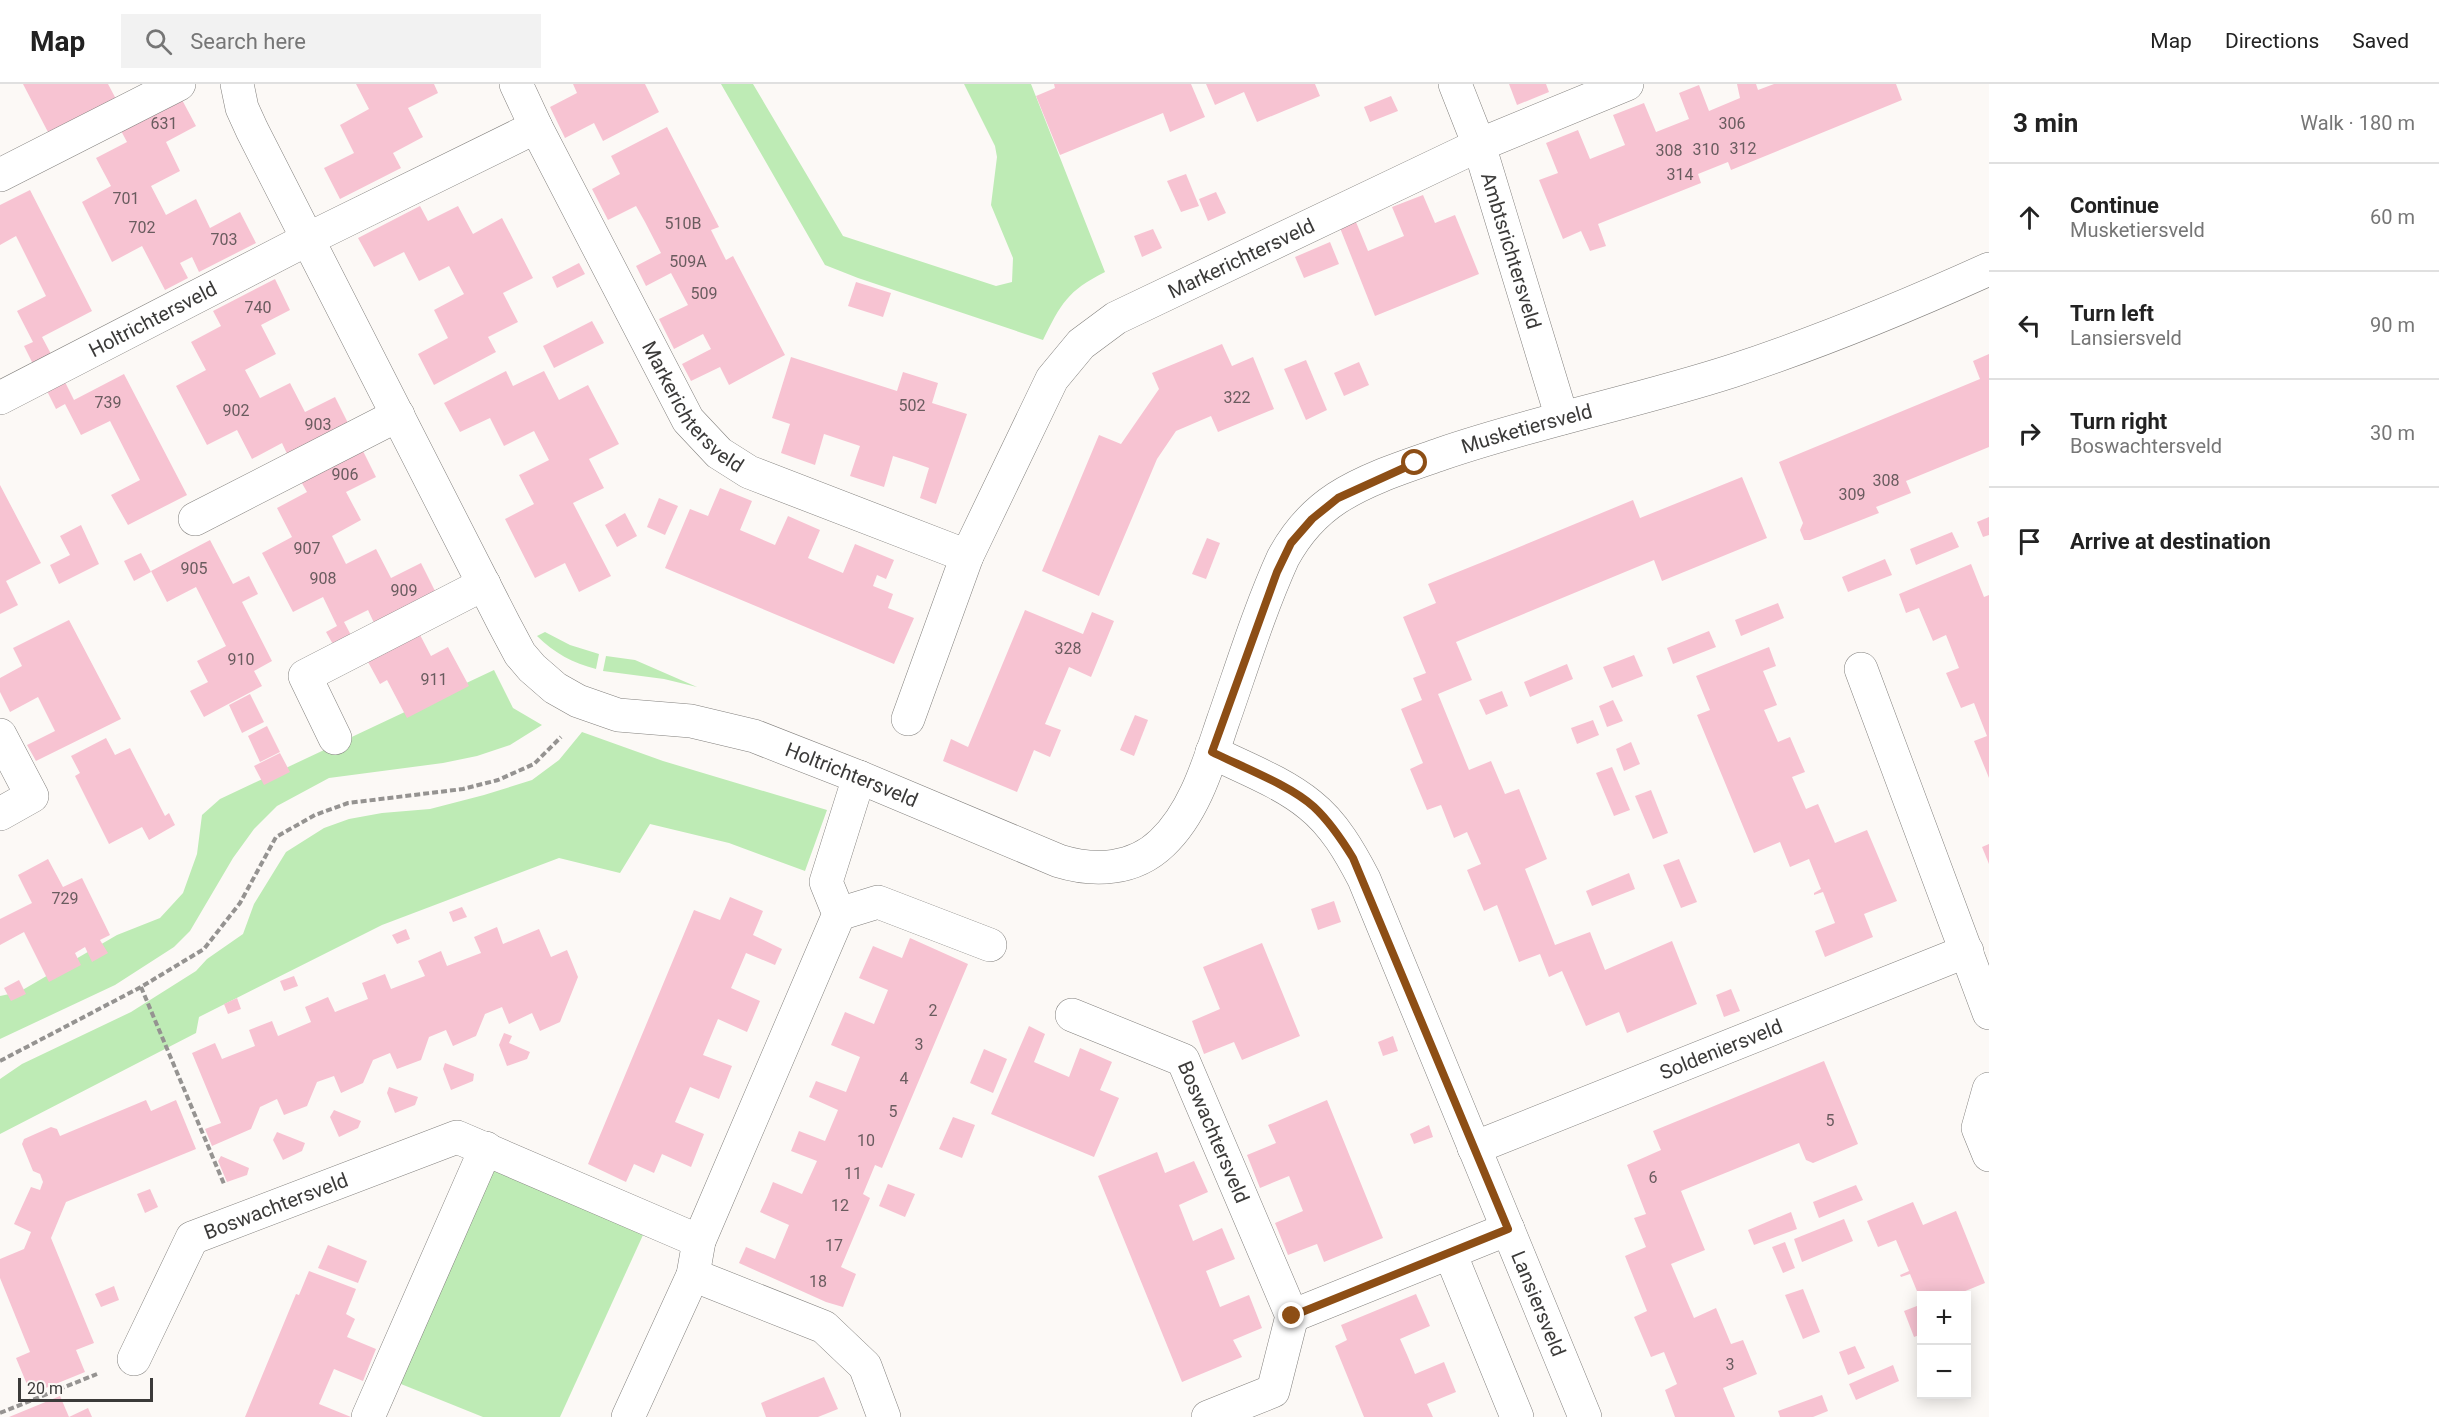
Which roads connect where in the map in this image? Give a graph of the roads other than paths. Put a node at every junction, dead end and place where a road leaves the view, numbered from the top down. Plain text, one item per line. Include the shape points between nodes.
1 (179, 84) edge
2 (237, 84) edge
3 (516, 84) edge
4 (1455, 84) edge
5 (1627, 84) edge
6 (536, 127) junction
7 (1479, 145) junction
8 (0, 175) edge
9 (308, 239) junction
10 (1989, 269) edge
11 (0, 398) edge
12 (399, 415) junction
13 (1562, 418) junction
14 (195, 519) dead end
15 (967, 556) junction
16 (484, 584) junction
17 (1861, 669) dead end
18 (908, 719) dead end
19 (0, 735) edge
20 (335, 738) dead end
21 (1212, 752) junction
22 (859, 777) junction
23 (0, 814) edge
24 (839, 914) junction
25 (990, 945) dead end
26 (1967, 951) junction
27 (1989, 1013) edge
28 (1072, 1015) dead end
29 (1989, 1089) edge
30 (486, 1148) junction
31 (1474, 1148) junction
32 (1989, 1155) edge
33 (1508, 1229) junction
34 (699, 1241) junction
35 (1450, 1253) junction
36 (693, 1275) junction
37 (1292, 1316) junction
38 (134, 1359) road end
39 (368, 1417) edge
40 (628, 1417) edge
41 (884, 1417) edge
42 (1208, 1417) edge
43 (1517, 1417) edge
44 (1584, 1417) edge

1 - 8 street
2 - 9 street, Holtrichtersveld via 242,108
3 - 6 street, Markerichtersveld
4 - 7 street, Ambtsrichtersveld
5 - 7 street, Markerichtersveld
6 - 9 street
6 - 15 street, Markerichtersveld via 688,420 719,453 749,472
7 - 13 street, Ambtsrichtersveld
7 - 15 street, Markerichtersveld via 1116,318 1081,344 1052,379
9 - 11 street, Holtrichtersveld
9 - 12 street, Holtrichtersveld
10 - 13 street, Musketiersveld via 1735,370
12 - 14 street
12 - 16 street, Holtrichtersveld
13 - 21 street, Musketiersveld via 1415,463 1338,498 1312,519 1291,543 1277,572
15 - 18 street, Markerichtersveld
16 - 20 street via 305,676
16 - 22 street, Holtrichtersveld via 520,654 555,688 618,715 724,727
17 - 26 street
19 - 23 street via 32,796
21 - 22 street, Holtrichtersveld via 1185,813 1162,843 1138,859 1108,868 1059,861
21 - 31 street, Lansiersveld via 1300,798 1328,822 1341,840 1364,879
22 - 24 street via 826,882
24 - 25 street via 878,902
24 - 34 street
26 - 27 street
26 - 31 street, Soldeniersveld
28 - 37 street, Boswachtersveld via 1183,1060
29 - 32 street via 1978,1128
30 - 34 street, Boswachtersveld
30 - 38 street, Boswachtersveld via 457,1137 192,1239
30 - 39 street
31 - 33 street, Lansiersveld
33 - 35 street
33 - 44 street, Lansiersveld
34 - 36 street
35 - 37 street
35 - 43 street
36 - 40 street
36 - 41 street via 824,1327 865,1366
37 - 42 street via 1273,1391

